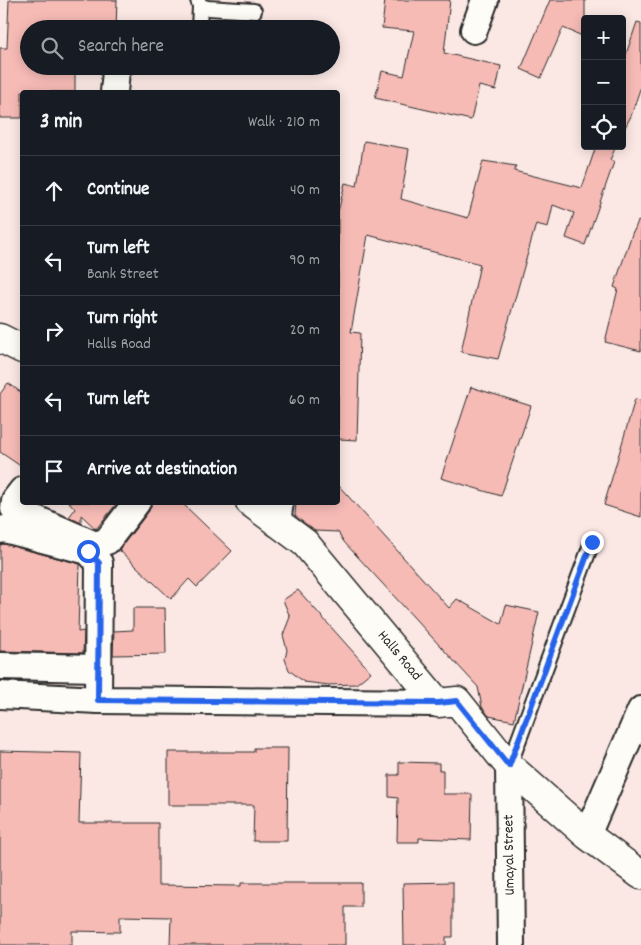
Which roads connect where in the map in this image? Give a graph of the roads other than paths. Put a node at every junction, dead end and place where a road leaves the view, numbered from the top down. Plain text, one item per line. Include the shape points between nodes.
1 (485, 0) edge
2 (199, 3) edge
3 (254, 11) dead end
4 (199, 20) edge
5 (474, 30) dead end
6 (116, 75) edge
7 (114, 90) edge
8 (0, 338) edge
9 (20, 348) edge
10 (20, 494) edge
11 (135, 505) edge
12 (258, 505) edge
13 (278, 513) edge
14 (0, 530) edge
15 (592, 542) dead end
16 (0, 666) edge
17 (42, 667) junction
18 (98, 668) junction
19 (0, 695) edge
20 (42, 697) junction
21 (98, 700) junction
22 (438, 703) junction
23 (641, 710) edge
24 (509, 766) junction
25 (587, 835) junction
26 (641, 875) edge
27 (511, 945) edge

1 - 5 street
2 - 3 lane via 208,8
2 - 4 lane
6 - 7 street
8 - 9 street
10 - 11 street via 14,508 95,545 108,541
12 - 13 street, Halls Road
13 - 22 street, Halls Road
14 - 18 street via 88,551 99,563
15 - 24 lane
16 - 17 street
17 - 18 street
17 - 20 street
18 - 21 street
19 - 20 street
20 - 21 street
21 - 22 street
22 - 24 street via 457,701
23 - 25 street
24 - 25 street
24 - 27 street, Umayal Street
25 - 26 street

